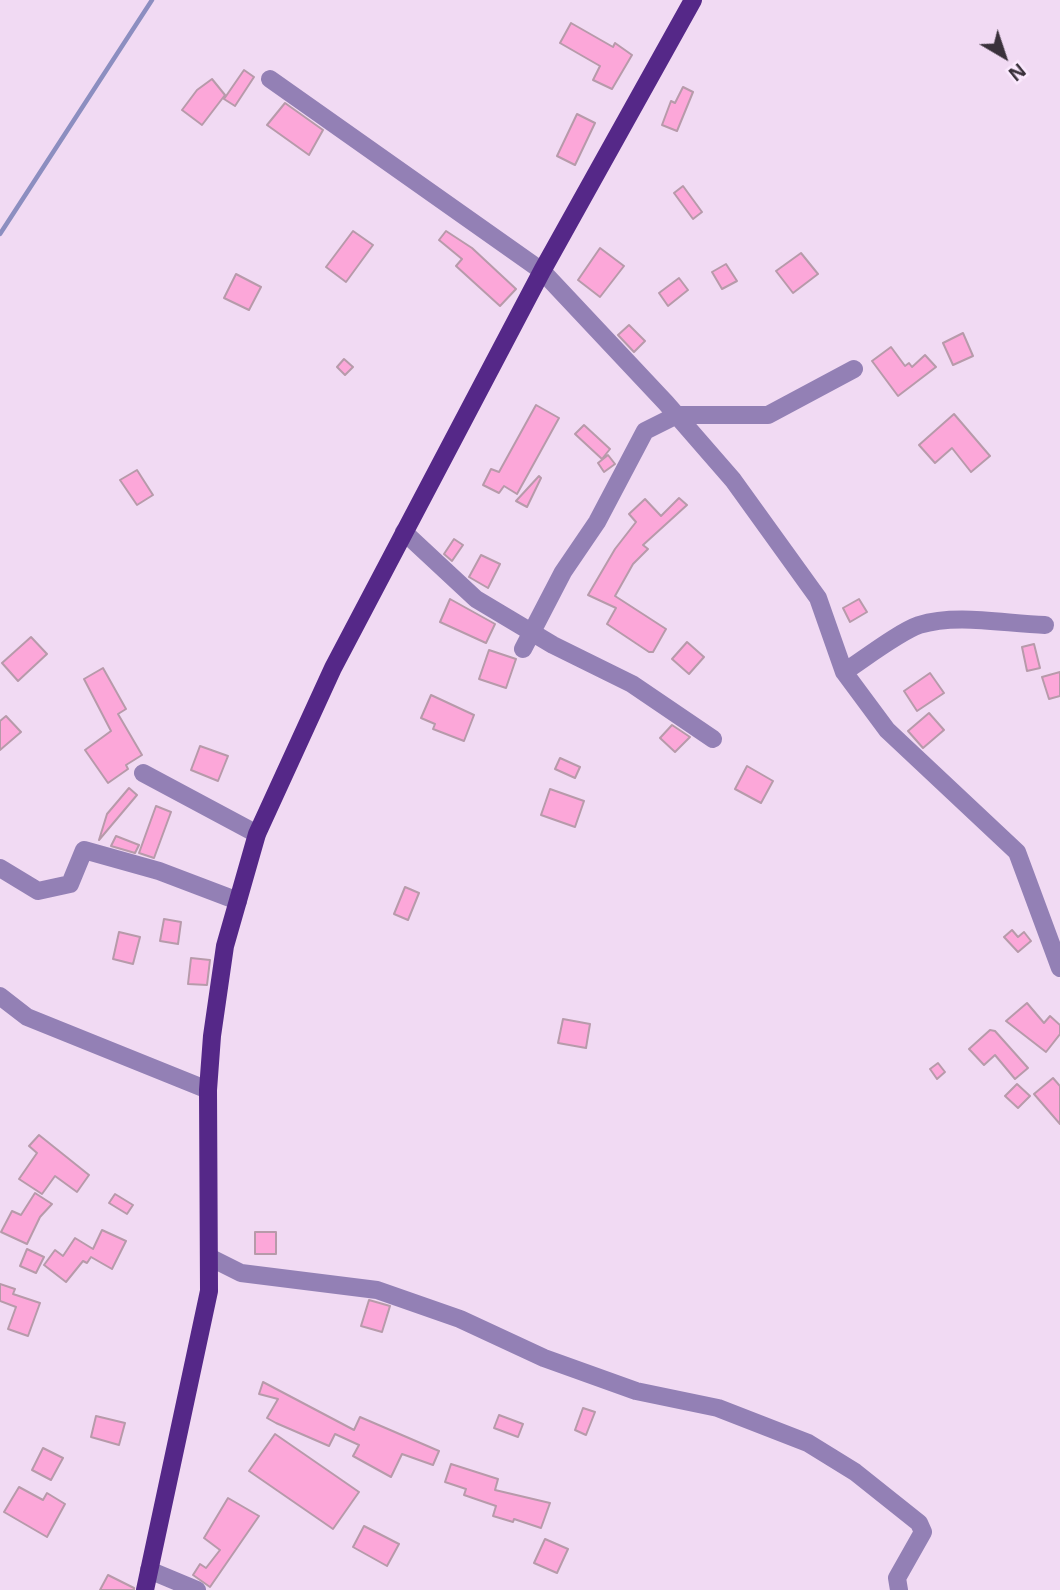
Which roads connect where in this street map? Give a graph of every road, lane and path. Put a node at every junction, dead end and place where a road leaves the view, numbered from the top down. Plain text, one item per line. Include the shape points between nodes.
1 (693, 0) edge
2 (270, 79) dead end
3 (542, 271) junction
4 (854, 369) dead end
5 (677, 415) junction
6 (404, 532) junction
7 (1045, 625) dead end
8 (533, 633) junction
9 (523, 649) dead end
10 (844, 672) junction
11 (713, 739) dead end
12 (143, 773) dead end
13 (257, 834) junction
14 (0, 868) edge
15 (238, 901) junction
16 (1060, 968) edge
17 (0, 996) edge
18 (208, 1090) junction
19 (209, 1257) junction
20 (149, 1570) junction
21 (145, 1590) edge
22 (197, 1590) edge
23 (899, 1590) edge

1 - 3 main road
2 - 3 street
3 - 5 street
3 - 6 main road
4 - 5 street via 768,415
5 - 8 street via 645,431
5 - 10 street via 733,480 818,598
6 - 8 street via 476,598
6 - 13 main road via 333,668
7 - 10 street via 977,619 919,625
8 - 9 street
8 - 11 street via 632,684
10 - 16 street via 887,730 1017,852
12 - 13 street
13 - 15 main road
14 - 15 street via 38,891 70,884 84,850 159,871
15 - 18 main road via 225,946
17 - 18 street via 27,1017
18 - 19 main road
19 - 20 main road via 209,1291
19 - 23 street via 241,1273 377,1290 636,1391 718,1408 808,1443 856,1472 919,1523 923,1532 897,1578
20 - 21 main road
20 - 22 street

